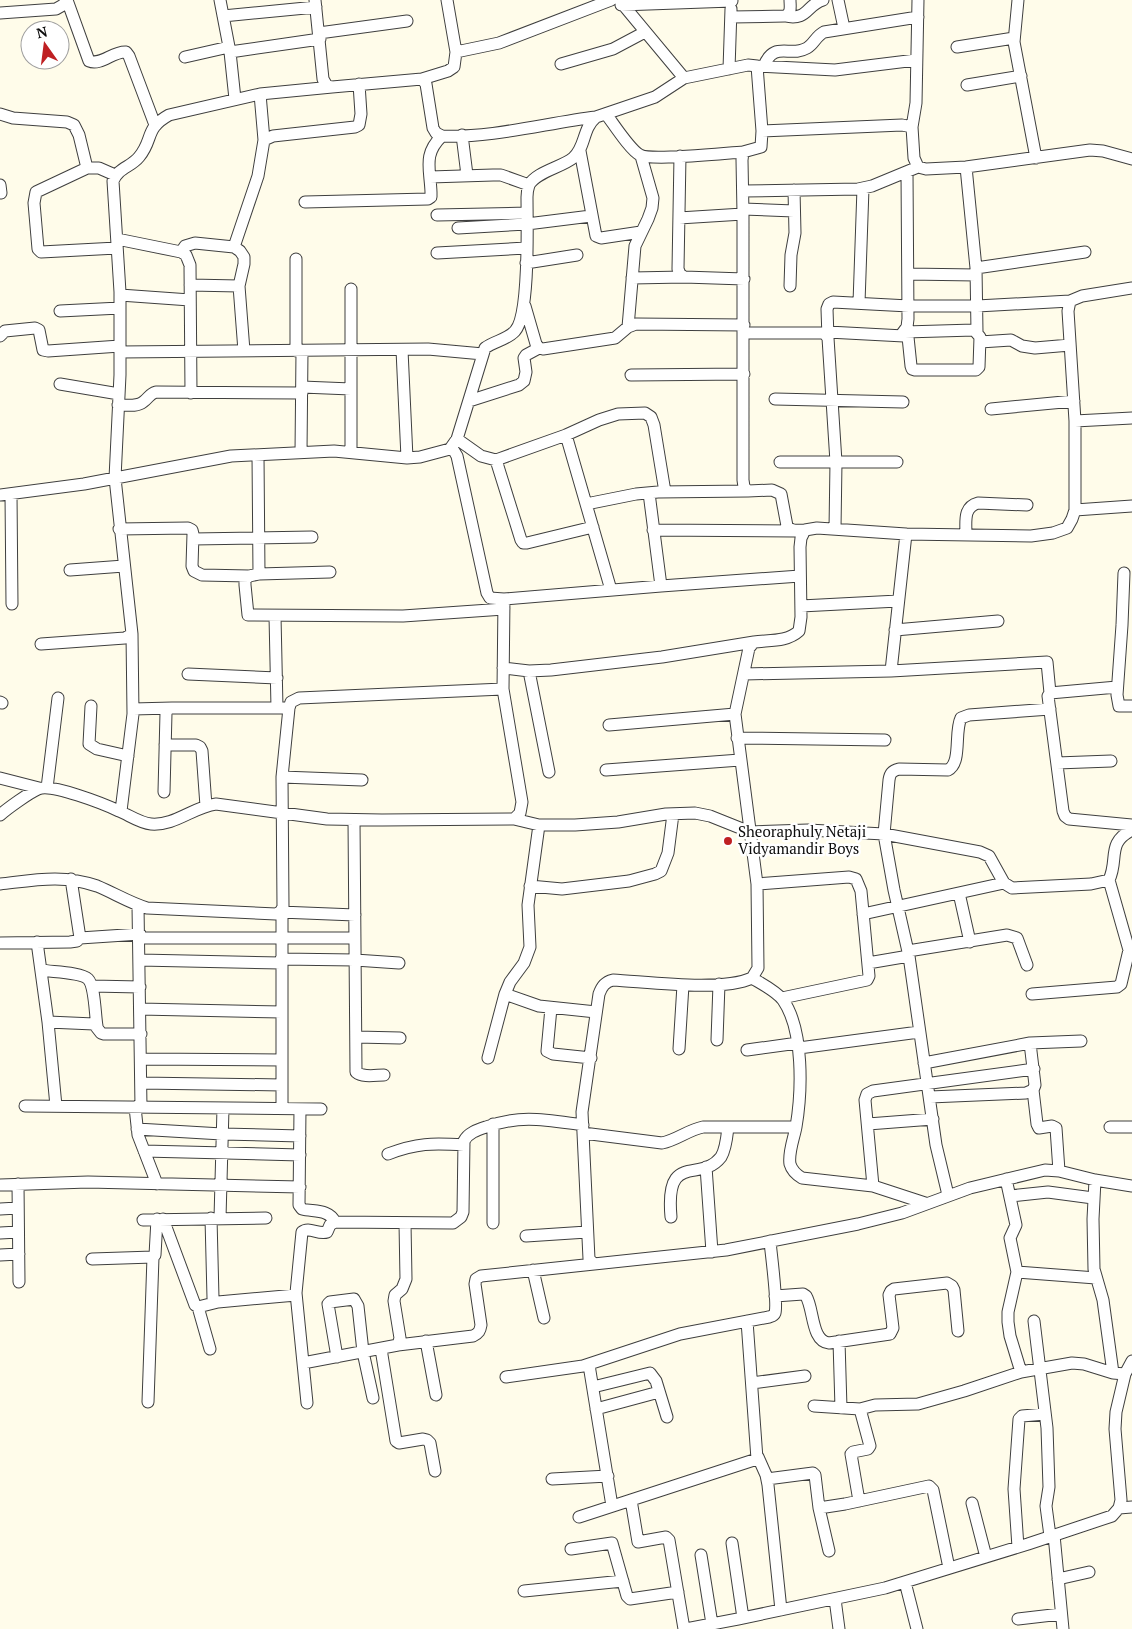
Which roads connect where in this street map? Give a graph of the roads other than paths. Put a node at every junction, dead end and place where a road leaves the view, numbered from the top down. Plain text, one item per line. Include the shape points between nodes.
1 (67, 0) edge
2 (220, 0) edge
3 (448, 0) edge
4 (732, 0) edge
5 (790, 0) edge
6 (823, 0) edge
7 (838, 0) edge
8 (918, 0) edge
9 (1018, 0) edge
10 (617, 2) edge
11 (315, 3) edge
12 (0, 13) edge
13 (223, 16) junction
14 (785, 16) junction
15 (731, 17) junction
16 (918, 17) junction
17 (407, 21) dead end
18 (844, 28) junction
19 (645, 32) junction
20 (319, 36) junction
21 (1014, 38) junction
22 (957, 47) dead end
23 (229, 49) junction
24 (456, 52) junction
25 (185, 57) dead end
26 (916, 60) junction
27 (561, 64) dead end
28 (761, 66) junction
29 (730, 69) junction
30 (1021, 76) junction
31 (684, 78) junction
32 (422, 79) junction
33 (359, 84) junction
34 (967, 85) dead end
35 (332, 87) junction
36 (260, 94) junction
37 (235, 99) junction
38 (0, 114) edge
39 (601, 116) junction
40 (155, 125) junction
41 (912, 127) junction
42 (762, 131) junction
43 (462, 135) junction
44 (442, 136) junction
45 (264, 140) junction
46 (580, 151) junction
47 (743, 152) junction
48 (641, 156) junction
49 (680, 156) junction
50 (1036, 158) junction
51 (1132, 159) edge
52 (966, 167) junction
53 (87, 168) junction
54 (913, 169) junction
55 (116, 175) junction
56 (467, 175) junction
57 (430, 177) junction
58 (529, 185) junction
59 (863, 188) junction
60 (794, 190) junction
61 (743, 192) junction
62 (305, 202) dead end
63 (794, 211) junction
64 (743, 212) junction
65 (437, 215) dead end
66 (591, 216) junction
67 (527, 218) junction
68 (679, 218) junction
69 (458, 228) dead end
70 (642, 232) junction
71 (117, 243) junction
72 (234, 247) junction
73 (526, 248) junction
74 (181, 252) junction
75 (1085, 252) dead end
76 (437, 253) dead end
77 (577, 255) dead end
78 (296, 259) dead end
79 (526, 263) junction
80 (976, 271) junction
81 (908, 274) junction
82 (684, 277) junction
83 (632, 278) junction
84 (744, 279) junction
85 (190, 285) junction
86 (239, 286) junction
87 (790, 286) dead end
88 (1132, 288) edge
89 (351, 289) dead end
90 (120, 295) junction
91 (190, 300) junction
92 (1070, 301) junction
93 (858, 303) junction
94 (525, 305) junction
95 (909, 306) junction
96 (977, 306) junction
97 (120, 308) junction
98 (60, 311) dead end
99 (628, 327) junction
100 (744, 329) junction
101 (902, 334) junction
102 (828, 335) junction
103 (0, 336) edge
104 (979, 337) junction
105 (1070, 345) junction
106 (539, 348) junction
107 (120, 349) junction
108 (402, 350) junction
109 (244, 351) junction
110 (299, 351) junction
111 (351, 351) junction
112 (190, 352) junction
113 (483, 354) junction
114 (744, 374) junction
115 (631, 375) dead end
116 (60, 384) dead end
117 (351, 389) junction
118 (302, 390) junction
119 (191, 392) junction
120 (774, 399) dead end
121 (119, 400) junction
122 (469, 401) junction
123 (832, 401) junction
124 (1074, 401) junction
125 (903, 402) dead end
126 (991, 409) dead end
127 (1132, 418) edge
128 (1075, 421) junction
129 (566, 435) junction
130 (457, 439) junction
131 (450, 449) junction
132 (302, 452) junction
133 (351, 452) junction
134 (258, 455) junction
135 (407, 458) junction
136 (496, 460) junction
137 (780, 462) dead end
138 (836, 462) junction
139 (897, 462) dead end
140 (115, 478) junction
141 (748, 491) junction
142 (665, 492) junction
143 (648, 493) junction
144 (5, 494) edge
145 (586, 504) junction
146 (1027, 505) dead end
147 (1132, 506) edge
148 (1075, 510) junction
149 (593, 527) junction
150 (119, 529) junction
151 (835, 529) junction
152 (654, 530) junction
153 (800, 530) junction
154 (906, 534) junction
155 (966, 535) junction
156 (259, 537) junction
157 (312, 537) dead end
158 (193, 539) junction
159 (124, 566) junction
160 (70, 570) dead end
161 (330, 572) dead end
162 (1124, 573) dead end
163 (254, 575) junction
164 (800, 576) junction
165 (661, 586) junction
166 (611, 590) junction
167 (898, 601) junction
168 (12, 604) dead end
169 (504, 604) junction
170 (801, 606) junction
171 (275, 616) junction
172 (998, 621) dead end
173 (895, 630) junction
174 (132, 634) junction
175 (754, 642) junction
176 (42, 644) dead end
177 (503, 668) junction
178 (530, 671) junction
179 (891, 671) junction
180 (188, 674) dead end
181 (744, 674) junction
182 (277, 678) junction
183 (1117, 687) junction
184 (503, 689) junction
185 (1050, 692) junction
186 (58, 698) dead end
187 (91, 706) dead end
188 (1132, 706) edge
189 (172, 708) junction
190 (283, 708) junction
191 (133, 709) junction
192 (1050, 709) junction
193 (735, 714) junction
194 (609, 725) dead end
195 (737, 738) junction
196 (885, 740) dead end
197 (165, 745) junction
198 (128, 756) junction
199 (740, 760) junction
200 (1111, 761) dead end
201 (1057, 763) junction
202 (606, 770) dead end
203 (549, 772) dead end
204 (282, 777) junction
205 (0, 778) edge
206 (362, 780) dead end
207 (43, 788) junction
208 (164, 792) dead end
209 (206, 806) junction
210 (120, 811) junction
211 (282, 814) junction
212 (673, 814) junction
213 (0, 815) edge
214 (514, 819) junction
215 (354, 820) junction
216 (539, 825) junction
217 (1132, 825) edge
218 (1132, 830) edge
219 (750, 832) junction
220 (884, 834) junction
221 (72, 880) junction
222 (1109, 880) junction
223 (1004, 883) junction
224 (0, 884) edge
225 (757, 884) junction
226 (530, 886) junction
227 (959, 894) junction
228 (898, 905) junction
229 (138, 906) junction
230 (281, 912) junction
231 (863, 914) junction
232 (355, 915) junction
233 (140, 936) junction
234 (281, 937) junction
235 (80, 938) junction
236 (355, 938) junction
237 (37, 942) junction
238 (970, 942) junction
239 (0, 943) edge
240 (1130, 951) edge
241 (909, 954) junction
242 (140, 960) junction
243 (355, 960) junction
244 (281, 961) junction
245 (398, 963) dead end
246 (868, 963) junction
247 (1027, 966) dead end
248 (41, 970) junction
249 (752, 978) junction
250 (719, 984) junction
251 (683, 985) junction
252 (92, 986) junction
253 (140, 987) junction
254 (505, 994) junction
255 (1032, 994) dead end
256 (782, 998) junction
257 (551, 1008) junction
258 (140, 1009) junction
259 (282, 1012) junction
260 (596, 1012) junction
261 (48, 1022) junction
262 (97, 1026) junction
263 (919, 1032) junction
264 (141, 1034) junction
265 (356, 1037) junction
266 (400, 1038) dead end
267 (717, 1040) dead end
268 (1081, 1041) dead end
269 (1030, 1044) junction
270 (798, 1045) junction
271 (679, 1049) dead end
272 (747, 1050) dead end
273 (488, 1058) dead end
274 (591, 1058) junction
275 (141, 1059) junction
276 (282, 1060) junction
277 (924, 1063) junction
278 (1034, 1069) junction
279 (384, 1075) dead end
280 (141, 1083) junction
281 (928, 1085) junction
282 (282, 1086) junction
283 (1033, 1090) junction
284 (930, 1097) junction
285 (25, 1106) dead end
286 (56, 1106) junction
287 (138, 1107) junction
288 (223, 1108) junction
289 (282, 1108) junction
290 (300, 1109) junction
291 (321, 1109) dead end
292 (933, 1119) junction
293 (493, 1124) junction
294 (868, 1124) junction
295 (728, 1127) junction
296 (796, 1127) junction
297 (1110, 1127) dead end
298 (1132, 1127) edge
299 (136, 1129) junction
300 (583, 1129) junction
301 (222, 1134) junction
302 (300, 1136) junction
303 (464, 1145) junction
304 (144, 1151) junction
305 (222, 1154) junction
306 (388, 1154) dead end
307 (300, 1156) junction
308 (706, 1167) junction
309 (1059, 1171) junction
310 (1006, 1178) junction
311 (1095, 1180) junction
312 (18, 1184) junction
313 (157, 1184) junction
314 (0, 1185) edge
315 (221, 1186) junction
316 (873, 1186) junction
317 (1132, 1186) edge
318 (300, 1187) junction
319 (948, 1195) junction
320 (1010, 1196) junction
321 (1093, 1198) junction
322 (925, 1203) junction
323 (18, 1208) junction
324 (0, 1209) edge
325 (671, 1217) dead end
326 (216, 1218) junction
327 (266, 1218) dead end
328 (160, 1219) junction
329 (143, 1220) dead end
330 (335, 1222) junction
331 (405, 1223) junction
332 (492, 1223) dead end
333 (18, 1232) junction
334 (587, 1232) junction
335 (0, 1233) edge
336 (526, 1236) dead end
337 (770, 1241) junction
338 (712, 1252) junction
339 (19, 1254) junction
340 (0, 1255) edge
341 (153, 1256) junction
342 (92, 1259) dead end
343 (594, 1264) junction
344 (533, 1270) junction
345 (1017, 1272) junction
346 (1096, 1278) junction
347 (19, 1282) dead end
348 (296, 1295) junction
349 (774, 1296) junction
350 (218, 1302) junction
351 (198, 1307) junction
352 (544, 1318) dead end
353 (1034, 1321) dead end
354 (747, 1322) junction
355 (958, 1331) dead end
356 (426, 1341) junction
357 (839, 1341) junction
358 (398, 1345) junction
359 (210, 1348) dead end
360 (381, 1349) junction
361 (364, 1352) junction
362 (337, 1356) junction
363 (1132, 1361) edge
364 (303, 1363) junction
365 (589, 1365) junction
366 (1039, 1368) junction
367 (1021, 1372) junction
368 (1113, 1373) junction
369 (805, 1376) dead end
370 (506, 1377) dead end
371 (1127, 1381) edge
372 (752, 1382) junction
373 (593, 1386) junction
374 (659, 1392) junction
375 (436, 1395) dead end
376 (373, 1398) dead end
377 (148, 1402) dead end
378 (307, 1403) dead end
379 (814, 1406) dead end
380 (841, 1408) junction
381 (596, 1409) junction
382 (860, 1409) junction
383 (1045, 1414) junction
384 (667, 1417) dead end
385 (758, 1457) junction
386 (435, 1470) dead end
387 (608, 1476) junction
388 (552, 1479) dead end
389 (767, 1480) junction
390 (631, 1500) junction
391 (859, 1502) junction
392 (972, 1503) dead end
393 (612, 1506) junction
394 (1132, 1507) edge
395 (819, 1508) junction
396 (1119, 1508) junction
397 (579, 1517) dead end
398 (1052, 1536) junction
399 (732, 1543) dead end
400 (1018, 1547) junction
401 (571, 1549) dead end
402 (829, 1551) dead end
403 (701, 1555) dead end
404 (986, 1557) junction
405 (950, 1568) junction
406 (1089, 1572) dead end
407 (1058, 1578) junction
408 (623, 1581) junction
409 (905, 1582) junction
410 (524, 1591) dead end
411 (678, 1592) junction
412 (835, 1599) junction
413 (782, 1610) junction
414 (1061, 1614) junction
415 (748, 1617) junction
416 (1018, 1619) dead end
417 (709, 1626) edge
418 (685, 1629) edge
419 (754, 1629) edge
420 (839, 1629) edge
421 (917, 1629) edge
422 (1062, 1629) edge

1 - 12 street via 63,6 49,10
1 - 40 street via 89,61 97,62 120,52 129,56
2 - 13 street
3 - 24 street
4 - 10 street
4 - 15 street
5 - 14 street via 790,10
6 - 14 street via 801,16
7 - 18 street
8 - 16 street
9 - 21 street
10 - 19 street
10 - 24 street via 499,44
11 - 13 street
11 - 20 street
13 - 23 street
14 - 15 street
15 - 29 street
16 - 18 street
16 - 26 street
17 - 20 street
18 - 28 street via 818,35 802,50 772,54
19 - 27 street via 613,48
19 - 31 street
20 - 23 street
20 - 35 street via 323,79 327,86
21 - 22 street
21 - 30 street
23 - 25 street
23 - 37 street
24 - 32 street via 454,67
26 - 28 street via 835,70
26 - 41 street via 916,102
28 - 29 street
28 - 42 street
29 - 31 street
30 - 34 street
30 - 50 street
31 - 39 street via 655,97
32 - 33 street
32 - 44 street via 426,84 433,128
33 - 35 street
33 - 45 street via 359,125 272,136
35 - 36 street
36 - 37 street
36 - 45 street
37 - 40 street via 169,115
38 - 53 street via 74,125
39 - 43 street via 524,130
39 - 46 street via 589,123
39 - 48 street
40 - 55 street via 139,158
41 - 42 street via 890,124
41 - 54 street
42 - 47 street via 761,147
43 - 44 street
43 - 56 street
44 - 57 street via 430,150
45 - 72 street via 258,176
46 - 58 street
46 - 66 street
47 - 49 street
47 - 61 street
48 - 49 street
48 - 70 street via 653,198
49 - 68 street
50 - 51 street via 1090,150
50 - 52 street
52 - 54 street
52 - 80 street
53 - 55 street via 99,168
53 - 71 street via 36,192 38,249 46,252
54 - 59 street
54 - 81 street
55 - 71 street
56 - 57 street
56 - 58 street via 502,175
57 - 62 street via 430,197 422,200
58 - 67 street
59 - 60 street
59 - 93 street
60 - 61 street
60 - 63 street
61 - 64 street
63 - 64 street
63 - 87 street
64 - 68 street
64 - 84 street
65 - 67 street
66 - 67 street
66 - 70 street via 596,236 601,238
67 - 69 street
67 - 73 street
68 - 82 street via 678,269
70 - 83 street via 635,246
71 - 74 street
71 - 90 street
72 - 74 street via 189,244
72 - 86 street via 244,257
73 - 76 street
73 - 79 street
74 - 85 street via 188,259
75 - 80 street
77 - 79 street
78 - 110 street
79 - 94 street
80 - 81 street
80 - 96 street
81 - 95 street
82 - 83 street
82 - 84 street
83 - 99 street
84 - 100 street
85 - 86 street
85 - 91 street
86 - 109 street
88 - 92 street
89 - 111 street
90 - 91 street
90 - 97 street
91 - 112 street
92 - 96 street
92 - 105 street
93 - 95 street
93 - 102 street via 838,301 829,304
94 - 106 street
94 - 113 street via 515,332 490,344
95 - 96 street
95 - 101 street via 907,327
96 - 104 street
97 - 98 street
97 - 107 street
99 - 100 street via 646,324
99 - 106 street via 615,338
100 - 102 street
100 - 114 street
101 - 102 street
101 - 104 street via 968,329 974,330
101 - 104 street via 908,337 911,366 915,370 976,370 980,362
102 - 123 street
103 - 107 street via 5,331 35,328 39,330 43,350
104 - 105 street via 1011,340 1035,348
105 - 124 street
106 - 122 street via 524,358 524,382
107 - 112 street
107 - 121 street
108 - 111 street
108 - 113 street
108 - 135 street
109 - 110 street
109 - 112 street
110 - 111 street
110 - 118 street
111 - 117 street
112 - 119 street
113 - 122 street
114 - 115 street
114 - 141 street via 743,480
116 - 121 street
117 - 118 street
117 - 133 street
118 - 119 street
118 - 132 street
119 - 121 street via 151,393 137,405
120 - 123 street
121 - 140 street
122 - 130 street
123 - 125 street
123 - 138 street
124 - 126 street
124 - 128 street
127 - 128 street
128 - 148 street
129 - 136 street
129 - 142 street via 618,414 645,413 654,425
129 - 145 street
130 - 131 street
130 - 136 street via 480,456
131 - 135 street
131 - 169 street via 457,456 487,593 490,598
132 - 133 street
132 - 134 street
133 - 135 street
134 - 140 street via 222,458
134 - 156 street
136 - 149 street via 523,543
137 - 138 street
138 - 139 street
138 - 151 street
140 - 144 street
140 - 150 street
141 - 142 street
141 - 153 street via 772,490 781,494 788,526
142 - 143 street
143 - 145 street
143 - 152 street
144 - 168 street
145 - 149 street
146 - 155 street via 971,505 967,513
147 - 148 street
148 - 155 street via 1067,528 1053,533
149 - 166 street
150 - 158 street via 188,528 192,530
150 - 159 street
151 - 153 street
151 - 154 street
152 - 153 street
152 - 165 street
153 - 164 street
154 - 155 street
154 - 167 street
156 - 157 street
156 - 158 street
156 - 163 street
158 - 163 street via 192,566 197,574
159 - 160 street
159 - 174 street
161 - 163 street
162 - 183 street
163 - 171 street via 245,585 248,615
164 - 165 street
164 - 170 street
165 - 166 street
166 - 169 street
167 - 170 street
167 - 173 street
169 - 171 street via 403,616
169 - 177 street
170 - 175 street via 799,631 793,636
171 - 182 street
172 - 173 street
173 - 179 street
174 - 176 street via 126,638
174 - 191 street
175 - 178 street via 662,658
175 - 181 street via 749,648
177 - 178 street
177 - 184 street
178 - 203 street
179 - 181 street
179 - 185 street via 1046,662
180 - 182 street
181 - 193 street
182 - 190 street
183 - 185 street
183 - 188 street via 1119,706
184 - 190 street via 299,698
184 - 214 street via 522,802 520,813
185 - 192 street
186 - 207 street
187 - 198 street via 89,744
189 - 190 street
189 - 191 street
189 - 197 street via 166,712
190 - 204 street
191 - 198 street
192 - 201 street
192 - 220 street via 961,718 953,767 948,770 898,770 890,774
193 - 194 street
193 - 195 street
195 - 196 street
195 - 199 street
197 - 208 street
197 - 209 street via 200,747
198 - 210 street
199 - 202 street
199 - 219 street
200 - 201 street
201 - 217 street via 1065,816
204 - 206 street
204 - 211 street
205 - 207 street
207 - 210 street via 60,790
207 - 213 street
209 - 210 street via 161,825 147,824
209 - 211 street via 216,804
211 - 215 street
211 - 230 street
212 - 216 street via 595,824
212 - 219 street via 710,816
212 - 226 street via 668,853 661,871 630,881 562,889
214 - 215 street
214 - 216 street
215 - 232 street
216 - 226 street
218 - 222 street via 1115,846 1113,872
219 - 220 street via 816,830
219 - 225 street
220 - 223 street via 980,852 989,856
220 - 228 street
221 - 224 street via 49,878
221 - 229 street via 97,886
221 - 235 street
222 - 223 street via 1024,889
222 - 240 street
223 - 227 street
225 - 231 street via 849,877 859,884
225 - 249 street via 758,968
226 - 254 street via 528,956
227 - 228 street
227 - 238 street
228 - 231 street
228 - 241 street
229 - 230 street via 158,910
229 - 233 street
230 - 232 street
230 - 234 street
231 - 246 street
232 - 236 street
233 - 234 street
233 - 235 street
233 - 242 street
234 - 236 street
234 - 244 street
235 - 237 street via 70,942
236 - 243 street
237 - 239 street
237 - 248 street
238 - 241 street
238 - 247 street via 1007,935 1017,938
240 - 255 street via 1117,988
241 - 246 street
241 - 263 street
242 - 244 street
242 - 253 street
243 - 244 street
243 - 245 street
243 - 265 street
244 - 259 street
246 - 256 street via 868,980
248 - 252 street via 85,977
248 - 261 street
249 - 250 street via 736,984
249 - 256 street
250 - 251 street
250 - 267 street
251 - 260 street via 606,982 599,994
251 - 271 street
252 - 253 street
252 - 262 street
253 - 258 street
254 - 257 street
254 - 273 street
256 - 270 street via 789,1010
257 - 260 street
257 - 274 street via 547,1051
258 - 259 street
258 - 264 street
259 - 276 street
260 - 274 street
261 - 262 street
261 - 286 street
262 - 264 street via 104,1034
263 - 270 street
263 - 277 street
264 - 275 street
265 - 266 street
265 - 279 street via 356,1072 366,1076
268 - 269 street
269 - 277 street
269 - 278 street
270 - 272 street
270 - 296 street via 800,1092
274 - 300 street via 582,1112
275 - 276 street
275 - 280 street
276 - 282 street
277 - 281 street
278 - 281 street
278 - 283 street via 1036,1085
280 - 282 street
280 - 287 street
281 - 284 street
281 - 294 street via 867,1094
282 - 289 street
283 - 284 street via 1026,1093
283 - 309 street via 1036,1124 1039,1128 1056,1128
284 - 292 street
285 - 286 street
286 - 287 street
287 - 288 street
287 - 299 street
288 - 289 street
288 - 301 street
289 - 290 street
290 - 291 street
290 - 302 street
292 - 294 street
292 - 319 street
293 - 300 street via 523,1118
293 - 303 street via 468,1134
293 - 332 street
294 - 316 street
295 - 296 street
295 - 300 street via 693,1129 662,1143
295 - 308 street via 722,1154
296 - 316 street via 790,1156 790,1166 795,1173 802,1178
297 - 298 street
299 - 301 street
299 - 304 street
300 - 334 street
301 - 302 street
301 - 305 street
302 - 307 street
303 - 306 street via 427,1143
303 - 331 street via 461,1217 453,1223
304 - 305 street
304 - 313 street
305 - 307 street
305 - 315 street
307 - 318 street
308 - 325 street via 678,1175 672,1189
308 - 338 street
309 - 310 street via 1045,1170
309 - 311 street
310 - 319 street
310 - 320 street
311 - 317 street
311 - 321 street
312 - 313 street
312 - 314 street
312 - 323 street
313 - 315 street
315 - 318 street
315 - 326 street
316 - 322 street
318 - 330 street via 302,1209 327,1214
319 - 322 street
320 - 321 street via 1048,1192
320 - 345 street via 1016,1224 1010,1238
321 - 346 street
322 - 337 street via 882,1218
323 - 324 street
323 - 333 street
326 - 327 street
326 - 328 street
326 - 350 street via 213,1298
328 - 329 street
328 - 341 street
328 - 351 street
330 - 331 street
330 - 348 street via 324,1233 308,1229 302,1232
331 - 358 street via 406,1279 394,1301 400,1338
333 - 335 street
333 - 339 street
334 - 336 street
334 - 343 street via 588,1259
337 - 338 street
337 - 349 street
338 - 343 street
339 - 340 street
339 - 347 street
341 - 342 street
341 - 377 street
343 - 344 street
344 - 352 street
344 - 356 street via 476,1279 480,1330 472,1336
345 - 346 street
345 - 367 street via 1008,1322
346 - 368 street via 1103,1300
348 - 350 street
348 - 364 street
349 - 354 street via 774,1315
349 - 357 street via 806,1296 820,1340 829,1343
350 - 351 street
351 - 359 street
353 - 366 street
354 - 365 street via 664,1338
354 - 372 street
355 - 357 street via 954,1290 947,1283 894,1288 889,1295 893,1328 890,1334
356 - 358 street
356 - 375 street
357 - 380 street
358 - 360 street
360 - 361 street
360 - 386 street via 396,1441 398,1444 427,1440
361 - 362 street
361 - 362 street via 356,1301 337,1300 328,1304
361 - 376 street
362 - 364 street
363 - 371 street
364 - 378 street
365 - 370 street
365 - 373 street
366 - 367 street
366 - 368 street via 1072,1363
366 - 383 street
367 - 382 street via 927,1402
368 - 371 street
369 - 372 street
371 - 396 street via 1116,1412
372 - 385 street
373 - 374 street via 650,1374 656,1380
373 - 381 street
374 - 381 street
374 - 384 street
379 - 380 street
380 - 382 street
381 - 387 street
382 - 391 street via 870,1446 851,1454
383 - 398 street via 1049,1487 1046,1506
383 - 400 street via 1019,1419 1014,1489
385 - 389 street
385 - 390 street
387 - 388 street
387 - 393 street
389 - 395 street via 813,1474
389 - 413 street
390 - 393 street
390 - 411 street via 638,1542 668,1538
391 - 395 street
391 - 405 street via 929,1486 933,1490
392 - 404 street
393 - 397 street
394 - 396 street
395 - 402 street
396 - 398 street via 1112,1516
398 - 400 street
398 - 407 street
399 - 415 street
400 - 404 street
401 - 408 street via 612,1543
403 - 417 street
404 - 405 street
405 - 409 street
406 - 407 street
407 - 414 street
408 - 410 street
408 - 411 street via 630,1599
409 - 412 street
409 - 421 street
411 - 418 street
412 - 413 street
412 - 420 street
413 - 415 street
414 - 416 street
414 - 422 street
415 - 417 street
415 - 419 street
417 - 418 street

